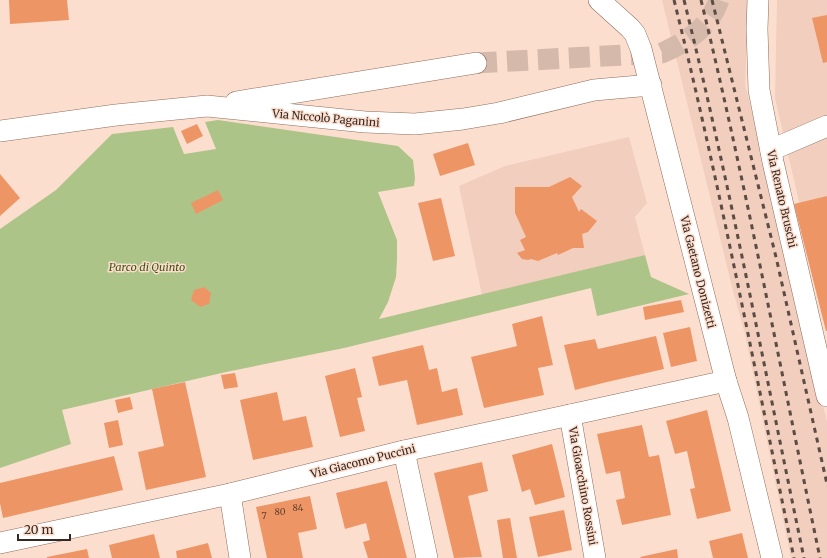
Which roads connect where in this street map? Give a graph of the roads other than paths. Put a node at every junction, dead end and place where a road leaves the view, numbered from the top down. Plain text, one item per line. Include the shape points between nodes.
1 (599, 0) edge
2 (758, 0) edge
3 (476, 63) tunnel mouth
4 (650, 85) junction
5 (208, 106) junction
6 (827, 126) edge
7 (0, 131) edge
8 (771, 150) junction
9 (726, 381) junction
10 (827, 396) edge
11 (570, 415) junction
12 (404, 451) junction
13 (230, 494) junction
14 (0, 543) edge
15 (240, 558) edge
16 (427, 558) edge
17 (595, 558) edge
18 (772, 558) edge

1 - 4 street, Via Gaetano Donizetti via 635,34
2 - 8 street, Via Renato Bruschi via 758,90
3 - 5 street
4 - 5 street, Via Niccolò Paganini via 594,90 499,113 415,124 351,121
4 - 9 street, Via Gaetano Donizetti
5 - 7 street, Via Niccolò Paganini via 116,115
6 - 8 street
8 - 10 street, Via Renato Bruschi
9 - 11 street, Via Giacomo Puccini
9 - 18 street, Via Gaetano Donizetti via 738,418
11 - 12 street, Via Giacomo Puccini
11 - 17 street, Via Gioacchino Rossini
12 - 13 street, Via Giacomo Puccini
12 - 16 street
13 - 14 street, Via Giacomo Puccini
13 - 15 street

